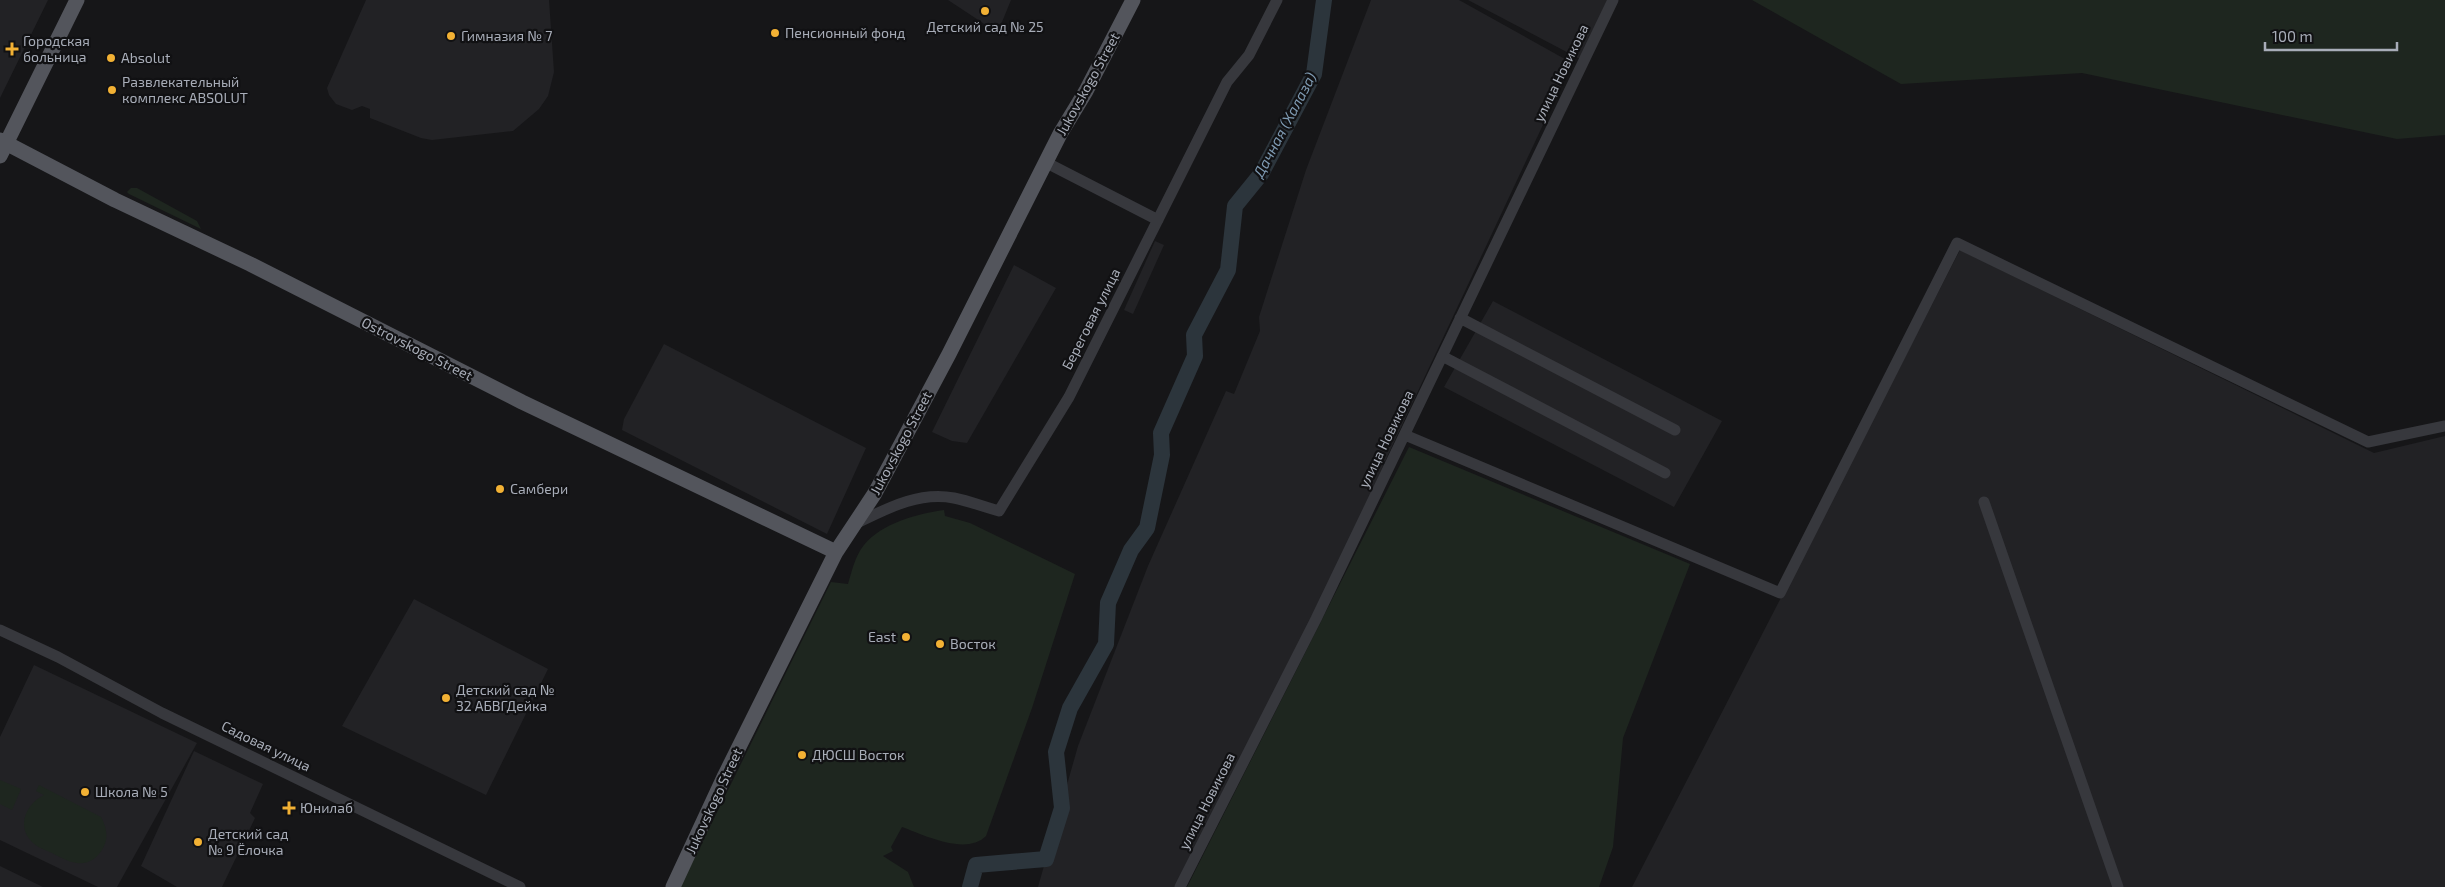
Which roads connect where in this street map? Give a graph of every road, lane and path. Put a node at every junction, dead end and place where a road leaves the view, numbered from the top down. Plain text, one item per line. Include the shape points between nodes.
1 (77, 0) edge
2 (1133, 0) edge
3 (1277, 0) edge
4 (1613, 0) edge
5 (2, 146) edge
6 (1047, 163) junction
7 (1158, 220) junction
8 (1460, 318) junction
9 (1442, 356) junction
10 (2445, 426) edge
11 (1675, 430) dead end
12 (1405, 435) junction
13 (1665, 472) dead end
14 (1984, 502) dead end
15 (851, 526) junction
16 (836, 552) junction
17 (0, 630) edge
18 (520, 887) edge
19 (673, 887) edge
20 (1180, 887) edge
21 (2118, 887) edge

1 - 5 main road
2 - 6 main road, Jukovskogo Street
3 - 7 street, Береговая улица via 1249,55 1227,82
4 - 8 street, улица Новикова
5 - 16 main road, Ostrovskogo Street via 250,264 522,402
6 - 7 street
6 - 15 main road, Jukovskogo Street via 875,493
7 - 15 street, Береговая улица via 1069,397 999,511 954,498 926,497 896,504
8 - 9 street, улица Новикова
8 - 11 street
9 - 12 street, улица Новикова
9 - 13 street
10 - 12 street via 2368,442 1957,243 1780,594
12 - 20 street, улица Новикова
14 - 21 street
15 - 16 main road, Jukovskogo Street
16 - 19 main road, Jukovskogo Street
17 - 18 street, Садовая улица via 162,713

